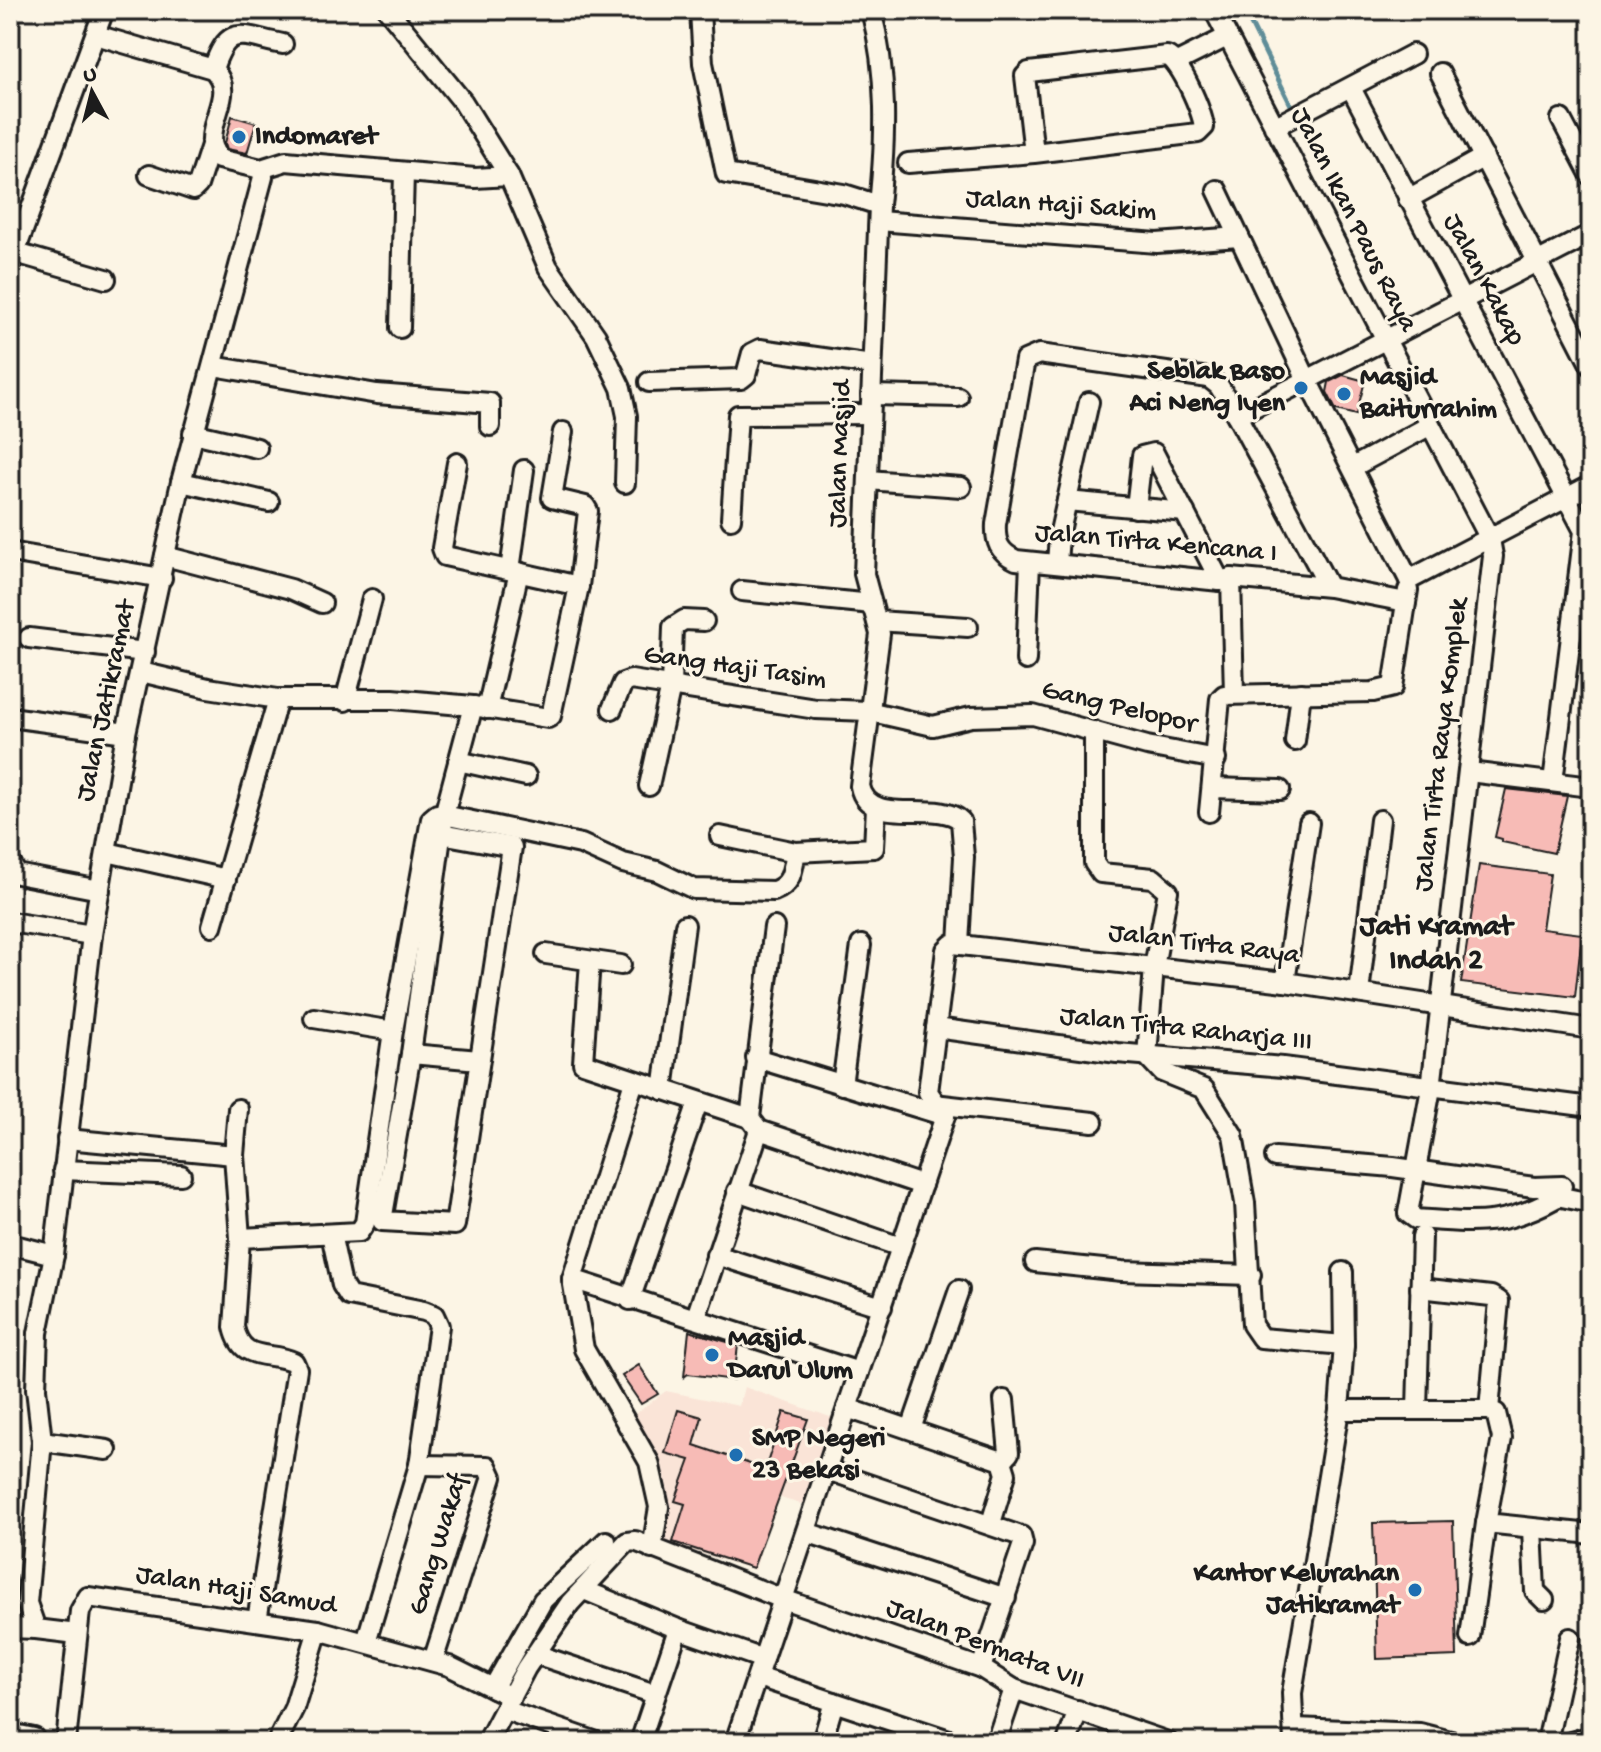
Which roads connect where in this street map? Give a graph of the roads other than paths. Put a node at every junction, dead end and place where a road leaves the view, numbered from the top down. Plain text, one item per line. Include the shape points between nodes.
1 (104, 10) edge
2 (388, 10) edge
3 (700, 10) edge
4 (871, 10) edge
5 (1214, 10) edge
6 (96, 35) junction
7 (1227, 37) junction
8 (283, 44) dead end
9 (1413, 54) dead end
10 (1177, 62) junction
11 (213, 69) junction
12 (1440, 73) dead end
13 (1351, 88) junction
14 (1561, 119) dead end
15 (1287, 120) junction
16 (212, 142) junction
17 (1034, 153) junction
18 (1484, 157) junction
19 (908, 163) dead end
20 (261, 169) junction
21 (404, 172) junction
22 (149, 175) dead end
23 (509, 176) junction
24 (1591, 176) edge
25 (1217, 190) dead end
26 (1408, 199) junction
27 (879, 213) junction
28 (1591, 234) edge
29 (1239, 237) junction
30 (15, 247) edge
31 (1537, 262) junction
32 (106, 279) dead end
33 (1462, 301) junction
34 (400, 328) dead end
35 (1384, 341) junction
36 (872, 365) junction
37 (213, 366) junction
38 (1591, 366) edge
39 (1307, 380) junction
40 (649, 382) dead end
41 (871, 395) junction
42 (958, 397) dead end
43 (1089, 402) dead end
44 (870, 414) junction
45 (1237, 416) junction
46 (490, 426) dead end
47 (1429, 426) junction
48 (563, 432) dead end
49 (193, 433) junction
50 (257, 448) dead end
51 (457, 463) dead end
52 (1353, 467) junction
53 (524, 470) dead end
54 (868, 480) junction
55 (181, 482) junction
56 (625, 483) dead end
57 (1591, 485) edge
58 (961, 487) dead end
59 (1566, 499) junction
60 (1067, 501) junction
61 (269, 502) dead end
62 (1136, 508) junction
63 (1185, 512) junction
64 (731, 519) dead end
65 (1587, 531) edge
66 (1490, 539) junction
67 (10, 552) edge
68 (165, 556) junction
69 (1030, 562) junction
70 (1057, 563) junction
71 (514, 571) junction
72 (83, 576) dead end
73 (1226, 580) junction
74 (1409, 580) junction
75 (156, 583) junction
76 (579, 586) junction
77 (1329, 587) junction
78 (742, 591) dead end
79 (372, 599) dead end
80 (1406, 602) junction
81 (322, 603) dead end
82 (875, 613) junction
83 (704, 621) dead end
84 (968, 627) dead end
85 (29, 638) dead end
86 (139, 651) junction
87 (1026, 660) dead end
88 (141, 672) junction
89 (671, 686) junction
90 (1301, 693) junction
91 (1234, 694) junction
92 (278, 699) junction
93 (345, 701) junction
94 (480, 707) junction
95 (612, 709) dead end
96 (868, 711) junction
97 (10, 717) edge
98 (1094, 731) junction
99 (126, 733) junction
100 (1295, 741) dead end
101 (1216, 759) junction
102 (458, 761) junction
103 (1469, 772) junction
104 (526, 776) dead end
105 (1553, 782) junction
106 (649, 786) dead end
107 (1591, 787) edge
108 (1212, 788) junction
109 (1280, 790) dead end
110 (876, 807) junction
111 (1209, 812) dead end
112 (1380, 820) dead end
113 (1309, 823) dead end
114 (443, 824) junction
115 (720, 836) dead end
116 (107, 852) junction
117 (796, 852) junction
118 (10, 862) edge
119 (226, 879) junction
120 (100, 890) junction
121 (10, 922) edge
122 (685, 925) dead end
123 (212, 926) dead end
124 (774, 927) dead end
125 (92, 935) junction
126 (959, 944) junction
127 (861, 945) dead end
128 (546, 954) dead end
129 (590, 961) junction
130 (621, 965) dead end
131 (1154, 967) junction
132 (1285, 982) junction
133 (1359, 993) junction
134 (1441, 1006) junction
135 (314, 1018) dead end
136 (936, 1028) junction
137 (1591, 1029) edge
138 (393, 1031) junction
139 (411, 1054) junction
140 (1147, 1056) junction
141 (756, 1058) junction
142 (479, 1060) junction
143 (634, 1081) junction
144 (842, 1085) junction
145 (1431, 1088) junction
146 (663, 1090) junction
147 (698, 1102) junction
148 (1591, 1107) edge
149 (238, 1109) dead end
150 (940, 1110) junction
151 (1093, 1122) dead end
152 (755, 1124) junction
153 (67, 1139) junction
154 (234, 1155) junction
155 (1275, 1157) dead end
156 (63, 1170) junction
157 (1418, 1172) junction
158 (181, 1175) dead end
159 (922, 1185) junction
160 (737, 1191) junction
161 (1559, 1192) junction
162 (1591, 1203) edge
163 (331, 1234) junction
164 (1422, 1236) dead end
165 (240, 1238) junction
166 (10, 1244) edge
167 (901, 1247) junction
168 (54, 1255) junction
169 (716, 1255) junction
170 (1035, 1262) dead end
171 (1343, 1272) dead end
172 (1251, 1275) junction
173 (572, 1279) junction
174 (1420, 1288) junction
175 (959, 1290) dead end
176 (630, 1300) junction
177 (882, 1307) junction
178 (696, 1317) junction
179 (1344, 1345) junction
180 (859, 1372) junction
181 (1004, 1400) dead end
182 (847, 1408) junction
183 (1417, 1409) junction
184 (1339, 1410) junction
185 (1489, 1410) junction
186 (911, 1429) junction
187 (42, 1441) junction
188 (107, 1450) dead end
189 (1002, 1461) junction
190 (419, 1465) junction
191 (827, 1470) junction
192 (991, 1523) junction
193 (1486, 1523) junction
194 (1532, 1529) junction
195 (806, 1532) junction
196 (1591, 1534) edge
197 (606, 1541) dead end
198 (652, 1549) junction
199 (577, 1596) junction
200 (1006, 1598) junction
201 (783, 1599) junction
202 (1544, 1600) dead end
203 (530, 1619) junction
204 (257, 1621) junction
205 (10, 1628) edge
206 (36, 1629) junction
207 (678, 1629) junction
208 (318, 1630) junction
209 (77, 1634) junction
210 (1470, 1637) dead end
211 (1570, 1638) dead end
212 (366, 1642) junction
213 (535, 1654) junction
214 (433, 1661) junction
215 (760, 1668) junction
216 (981, 1668) junction
217 (493, 1688) junction
218 (1014, 1689) junction
219 (655, 1694) junction
220 (834, 1702) junction
221 (508, 1704) junction
222 (1078, 1710) junction
223 (10, 1733) edge
224 (1295, 1735) edge
225 (34, 1738) dead end
226 (1160, 1741) edge
227 (66, 1742) edge
228 (277, 1742) edge
229 (487, 1742) edge
230 (597, 1742) edge
231 (640, 1742) edge
232 (735, 1742) edge
233 (822, 1742) edge
234 (955, 1742) edge
235 (996, 1742) edge
236 (1067, 1742) edge
237 (1455, 1742) edge
238 (1547, 1742) edge

1 - 6 street
2 - 23 street via 463,102
3 - 27 street via 703,63 726,174 844,194
4 - 27 street, Jalan Masjid via 884,71
5 - 7 street, Jalan Ikan Paus Raya
6 - 11 street
6 - 30 street
7 - 10 street
7 - 15 street, Jalan Ikan Paus Raya
8 - 11 street via 228,37
9 - 13 street
10 - 17 street via 1167,56 1029,72 1025,76
10 - 17 street via 1203,116 1204,127 1198,133
11 - 16 street via 224,89
12 - 18 street
13 - 15 street
13 - 26 street, Jalan Kakap
14 - 24 street
15 - 35 street, Jalan Ikan Paus Raya
16 - 20 street via 219,159
16 - 22 street via 193,190
17 - 19 street
18 - 26 street
18 - 31 street
20 - 21 street via 286,161
20 - 37 street, Jalan Jatikramat
21 - 23 street
21 - 34 street
23 - 56 street via 548,267 596,336 621,388 627,416
25 - 29 street
26 - 33 street, Jalan Kakap
27 - 29 street, Jalan Haji Sakim via 1157,243
27 - 36 street, Jalan Masjid
28 - 31 street
29 - 39 street
30 - 32 street
31 - 33 street
31 - 38 street
33 - 35 street
33 - 59 street, Jalan Kakap
35 - 39 street
35 - 47 street, Jalan Ikan Paus Raya
36 - 40 street via 760,349 752,353 741,379
36 - 41 street, Jalan Masjid
37 - 46 street via 377,394 490,403
37 - 49 street, Jalan Jatikramat
39 - 45 street
39 - 52 street
41 - 42 street
41 - 44 street, Jalan Masjid
43 - 60 street
44 - 54 street, Jalan Masjid
44 - 64 street via 738,415
45 - 69 street, Jalan Tirta Kencana I via 1209,378 1039,354 1025,360 996,532 1005,555
45 - 77 street
47 - 52 street
47 - 66 street, Jalan Ikan Paus Raya
48 - 76 street via 552,498 588,511
49 - 50 street
49 - 55 street, Jalan Jatikramat
51 - 71 street via 442,553
52 - 74 street
53 - 71 street
54 - 58 street
54 - 82 street, Jalan Masjid via 864,582
55 - 61 street
55 - 68 street, Jalan Jatikramat
57 - 59 street
59 - 65 street, Jalan Kakap
59 - 66 street
60 - 62 street
60 - 70 street
62 - 63 street
62 - 63 street via 1140,463 1148,452 1154,453
63 - 73 street
65 - 105 street
66 - 74 street
66 - 103 street, Jalan Tirta Raya Komplek via 1493,556
67 - 75 street
68 - 75 street, Jalan Jatikramat
68 - 81 street via 291,589
69 - 70 street, Jalan Tirta Kencana I
69 - 87 street
70 - 73 street, Jalan Tirta Kencana I
71 - 76 street
71 - 94 street
72 - 75 street
73 - 77 street, Jalan Tirta Kencana I
73 - 91 street
74 - 80 street
75 - 86 street, Jalan Jatikramat
76 - 94 street via 551,716
77 - 80 street, Jalan Tirta Kencana I
78 - 82 street
79 - 93 street
80 - 90 street via 1393,687
82 - 84 street
82 - 96 street, Jalan Masjid via 880,634
83 - 89 street via 684,620 673,627
85 - 86 street
86 - 88 street, Jalan Jatikramat
88 - 92 street
88 - 99 street, Jalan Jatikramat
89 - 95 street, Gang Haji Tasim via 628,681
89 - 96 street, Gang Haji Tasim via 816,709
89 - 106 street
90 - 91 street
90 - 100 street
91 - 101 street via 1220,699
92 - 93 street
92 - 119 street
93 - 94 street via 393,699
94 - 102 street
96 - 98 street, Gang Pelopor via 933,726 971,717 1033,715
96 - 110 street, Jalan Masjid via 860,786 866,801
97 - 99 street
98 - 101 street, Gang Pelopor
98 - 131 street via 1094,863 1101,873 1153,878 1168,891
99 - 116 street, Jalan Jatikramat
101 - 108 street
102 - 104 street
102 - 114 street
103 - 105 street
103 - 134 street, Jalan Tirta Raya Komplek
105 - 107 street
108 - 109 street
108 - 111 street
110 - 117 street via 876,845 871,851
110 - 126 street via 943,813 961,821
112 - 133 street
113 - 132 street
114 - 117 street via 581,844 694,889 774,891 790,879
114 - 138 street via 437,814 431,819
114 - 139 street
114 - 142 street via 512,847
115 - 117 street
116 - 119 street
116 - 120 street, Jalan Jatikramat
118 - 120 street via 17,874
119 - 123 street
120 - 125 street, Jalan Jatikramat
121 - 125 street
122 - 146 street
124 - 141 street
125 - 153 street, Jalan Jatikramat
126 - 131 street, Jalan Tirta Raya
126 - 136 street via 946,950
127 - 144 street
128 - 129 street
129 - 130 street
129 - 143 street via 583,1063
131 - 132 street, Jalan Tirta Raya
131 - 140 street
132 - 133 street, Jalan Tirta Raya
133 - 134 street, Jalan Tirta Raya
134 - 137 street, Jalan Tirta Raya
134 - 145 street, Jalan Tirta Raya Komplek
135 - 138 street
136 - 140 street, Jalan Tirta Raharja III
136 - 150 street via 928,1092
138 - 163 street via 365,1223 359,1232
139 - 142 street
139 - 142 street via 382,1221 455,1225
140 - 145 street, Jalan Tirta Raharja III via 1283,1067
140 - 172 street via 1162,1072 1204,1089 1233,1135
141 - 144 street
141 - 152 street
143 - 146 street
143 - 173 street
144 - 150 street
145 - 148 street, Jalan Tirta Raharja III
145 - 157 street, Jalan Tirta Raya Komplek
146 - 147 street
147 - 152 street
147 - 176 street
149 - 154 street
150 - 151 street
150 - 159 street
152 - 159 street
152 - 160 street
153 - 154 street
153 - 156 street, Jalan Jatikramat
154 - 165 street
155 - 157 street
156 - 158 street
156 - 168 street, Jalan Jatikramat
157 - 161 street
157 - 161 street, Jalan Tirta Raya Komplek via 1408,1213 1416,1219 1488,1224 1532,1211
159 - 167 street
160 - 167 street
160 - 169 street
161 - 162 street
163 - 165 street
163 - 190 street via 349,1296 424,1311 434,1315 439,1326
164 - 174 street
165 - 204 street via 237,1341 246,1350 294,1362 297,1369
166 - 168 street
167 - 177 street
168 - 187 street, Jalan Jatikramat via 38,1333 36,1389
169 - 177 street
169 - 178 street
170 - 172 street
171 - 179 street
172 - 179 street via 1252,1325 1261,1338
173 - 176 street
173 - 198 street via 584,1349 649,1462 659,1507
174 - 183 street
174 - 185 street via 1499,1301
175 - 186 street
176 - 178 street
177 - 180 street
178 - 180 street
179 - 184 street
180 - 182 street
181 - 189 street via 1009,1453
182 - 186 street
182 - 191 street
183 - 184 street
183 - 185 street
184 - 224 street via 1292,1693
185 - 193 street via 1496,1413 1502,1438
186 - 189 street
187 - 188 street
187 - 206 street, Jalan Jatikramat via 27,1603
189 - 192 street via 1006,1474
190 - 212 street
190 - 214 street, Gang Wakaf via 487,1466 492,1477
191 - 192 street
191 - 195 street
192 - 200 street via 1023,1540
193 - 194 street
193 - 210 street
194 - 196 street
194 - 202 street via 1535,1591
195 - 200 street
195 - 201 street
197 - 203 street via 564,1578
198 - 199 street via 627,1542
198 - 201 street, Jalan Permata VII
199 - 203 street via 562,1597
199 - 207 street
199 - 213 street
200 - 216 street
201 - 215 street
201 - 216 street, Jalan Permata VII
203 - 217 street
204 - 208 street, Jalan Haji Samud
204 - 209 street, Jalan Haji Samud via 88,1597
205 - 206 street
206 - 209 street
207 - 215 street
207 - 219 street
208 - 212 street, Jalan Haji Samud
208 - 228 street via 294,1708
209 - 227 street, Jalan Haji Samud
211 - 238 street
212 - 214 street, Jalan Haji Samud
213 - 219 street
213 - 221 street
214 - 217 street, Jalan Haji Samud
215 - 220 street
215 - 232 street
216 - 218 street, Jalan Permata VII
217 - 221 street, Jalan Haji Samud
218 - 222 street, Jalan Permata VII
218 - 235 street
219 - 231 street
220 - 233 street
220 - 234 street
221 - 229 street
221 - 230 street, Jalan Haji Samud
222 - 226 street, Jalan Permata VII
222 - 236 street
223 - 225 street
224 - 237 street via 1420,1733

